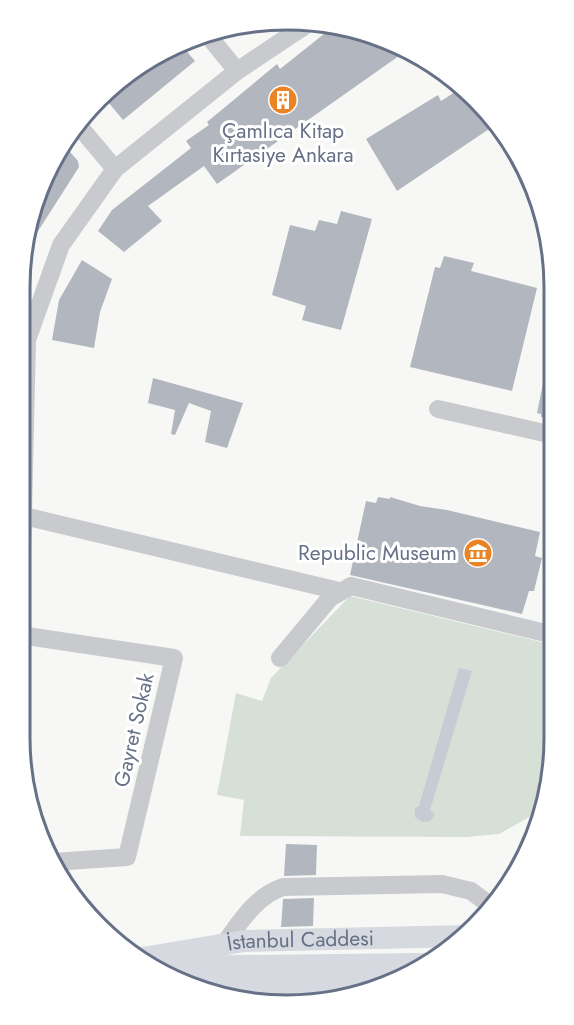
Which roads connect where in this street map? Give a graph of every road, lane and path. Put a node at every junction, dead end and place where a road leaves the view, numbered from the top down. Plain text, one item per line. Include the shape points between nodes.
1 (298, 31) edge
2 (213, 41) edge
3 (237, 71) junction
4 (84, 130) edge
5 (115, 169) junction
6 (30, 332) edge
7 (438, 409) dead end
8 (544, 433) edge
9 (30, 517) edge
10 (339, 591) junction
11 (544, 633) edge
12 (30, 636) edge
13 (280, 658) dead end
14 (62, 861) edge
15 (485, 901) edge
16 (450, 936) edge
17 (224, 944) junction
18 (151, 957) edge
19 (409, 964) edge
20 (170, 967) edge
21 (356, 985) edge
22 (223, 987) edge

1 - 3 street
2 - 3 street
3 - 5 street
4 - 5 street
5 - 6 street via 61,245
7 - 8 street
9 - 10 street
10 - 11 street via 351,586
10 - 13 street
12 - 14 street, Gayret Sokak via 174,658 127,857
15 - 17 street via 471,891 442,884 283,887 270,891 252,907
16 - 17 main road, İstanbul Caddesi
17 - 18 main road, İstanbul Caddesi
19 - 20 main road, İstanbul Caddesi
21 - 22 main road, İstanbul Caddesi

